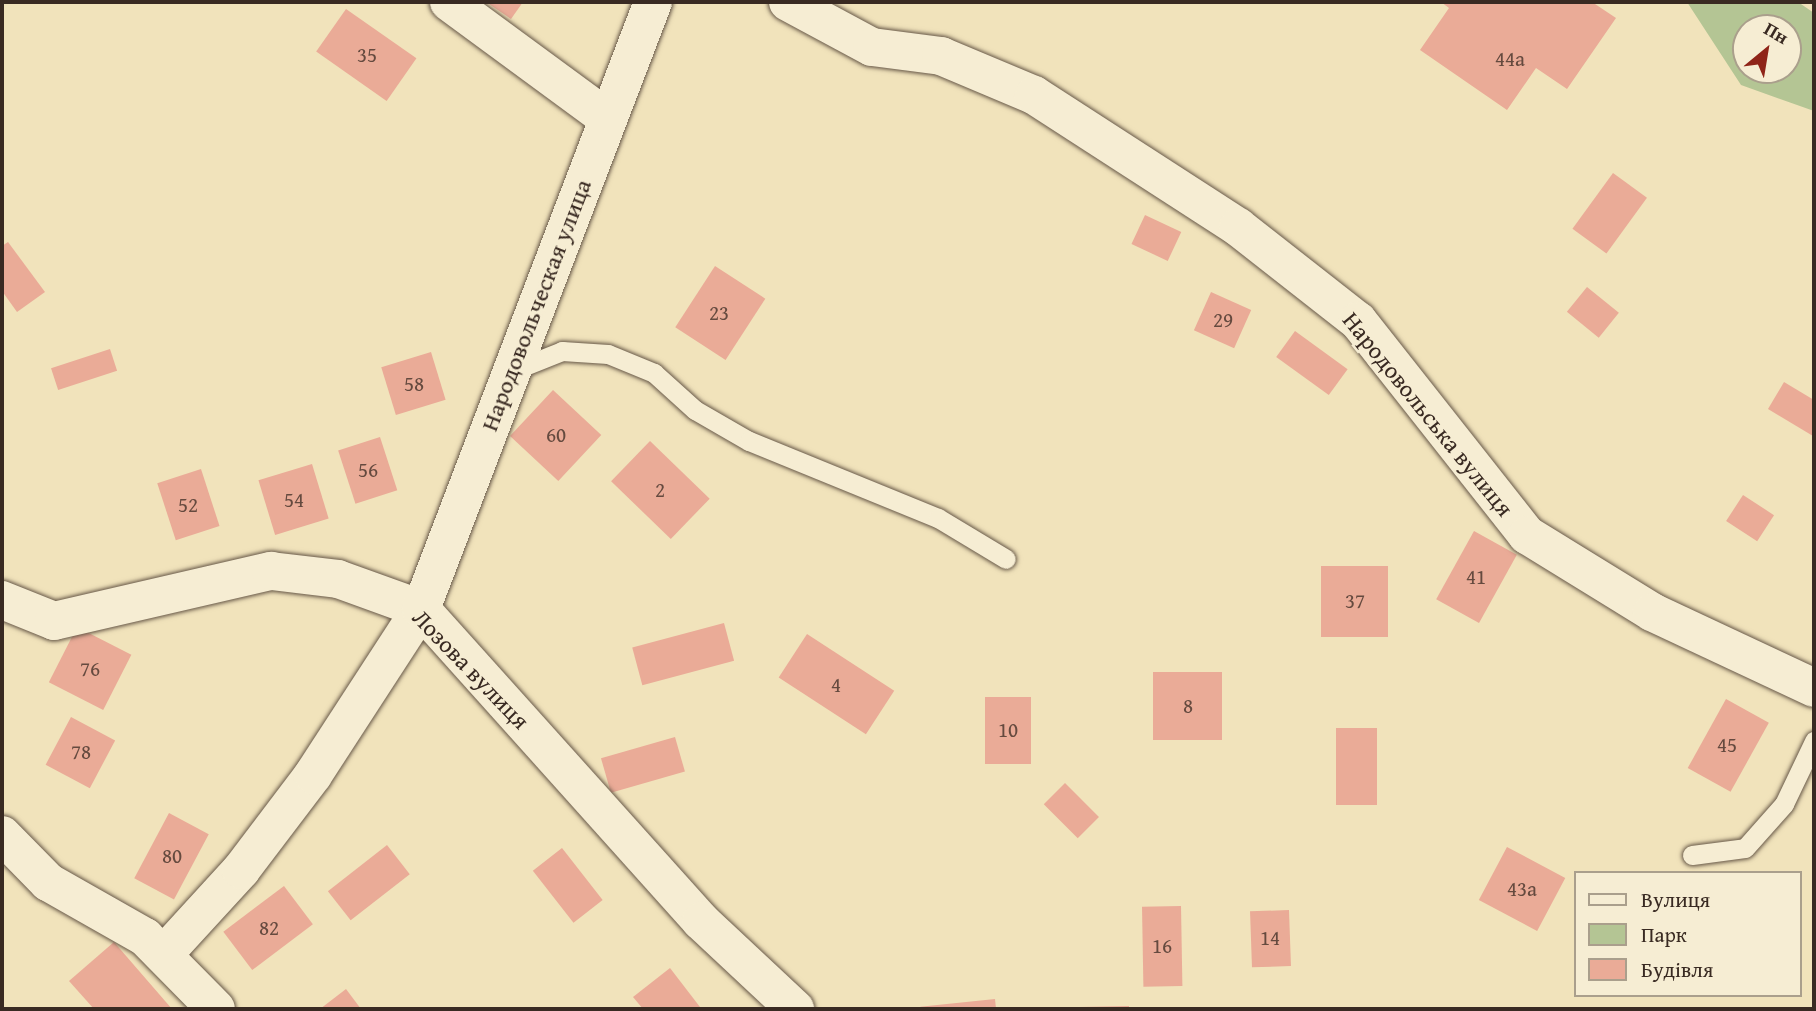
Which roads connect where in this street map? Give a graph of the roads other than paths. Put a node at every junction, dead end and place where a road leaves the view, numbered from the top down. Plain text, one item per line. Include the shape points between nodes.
1 (449, 2) edge
2 (653, 2) edge
3 (788, 2) edge
4 (608, 119) junction
5 (511, 372) junction
6 (1006, 559) dead end
7 (2, 600) edge
8 (421, 609) junction
9 (1814, 688) edge
10 (1814, 741) edge
11 (2, 835) edge
12 (1692, 855) dead end
13 (165, 953) junction
14 (216, 1009) edge
15 (795, 1009) edge

1 - 4 street
2 - 4 street, Народовольческая улица
3 - 9 street, Народовольська вулиця via 872,47 941,56 1034,95 1238,227 1358,321 1527,535 1652,612
4 - 5 street, Народовольческая улица
5 - 6 lane via 562,351 608,354 654,373 695,410 749,441 938,518
5 - 8 street, Народовольческая улица
7 - 8 street, Лозова вулиця via 54,621 271,570 338,579
8 - 13 street, Народовольческая улица via 313,775 241,870
8 - 15 street, Лозова вулиця via 701,921
10 - 12 lane via 1784,804 1745,848
11 - 13 street via 48,882 120,918
13 - 14 street

